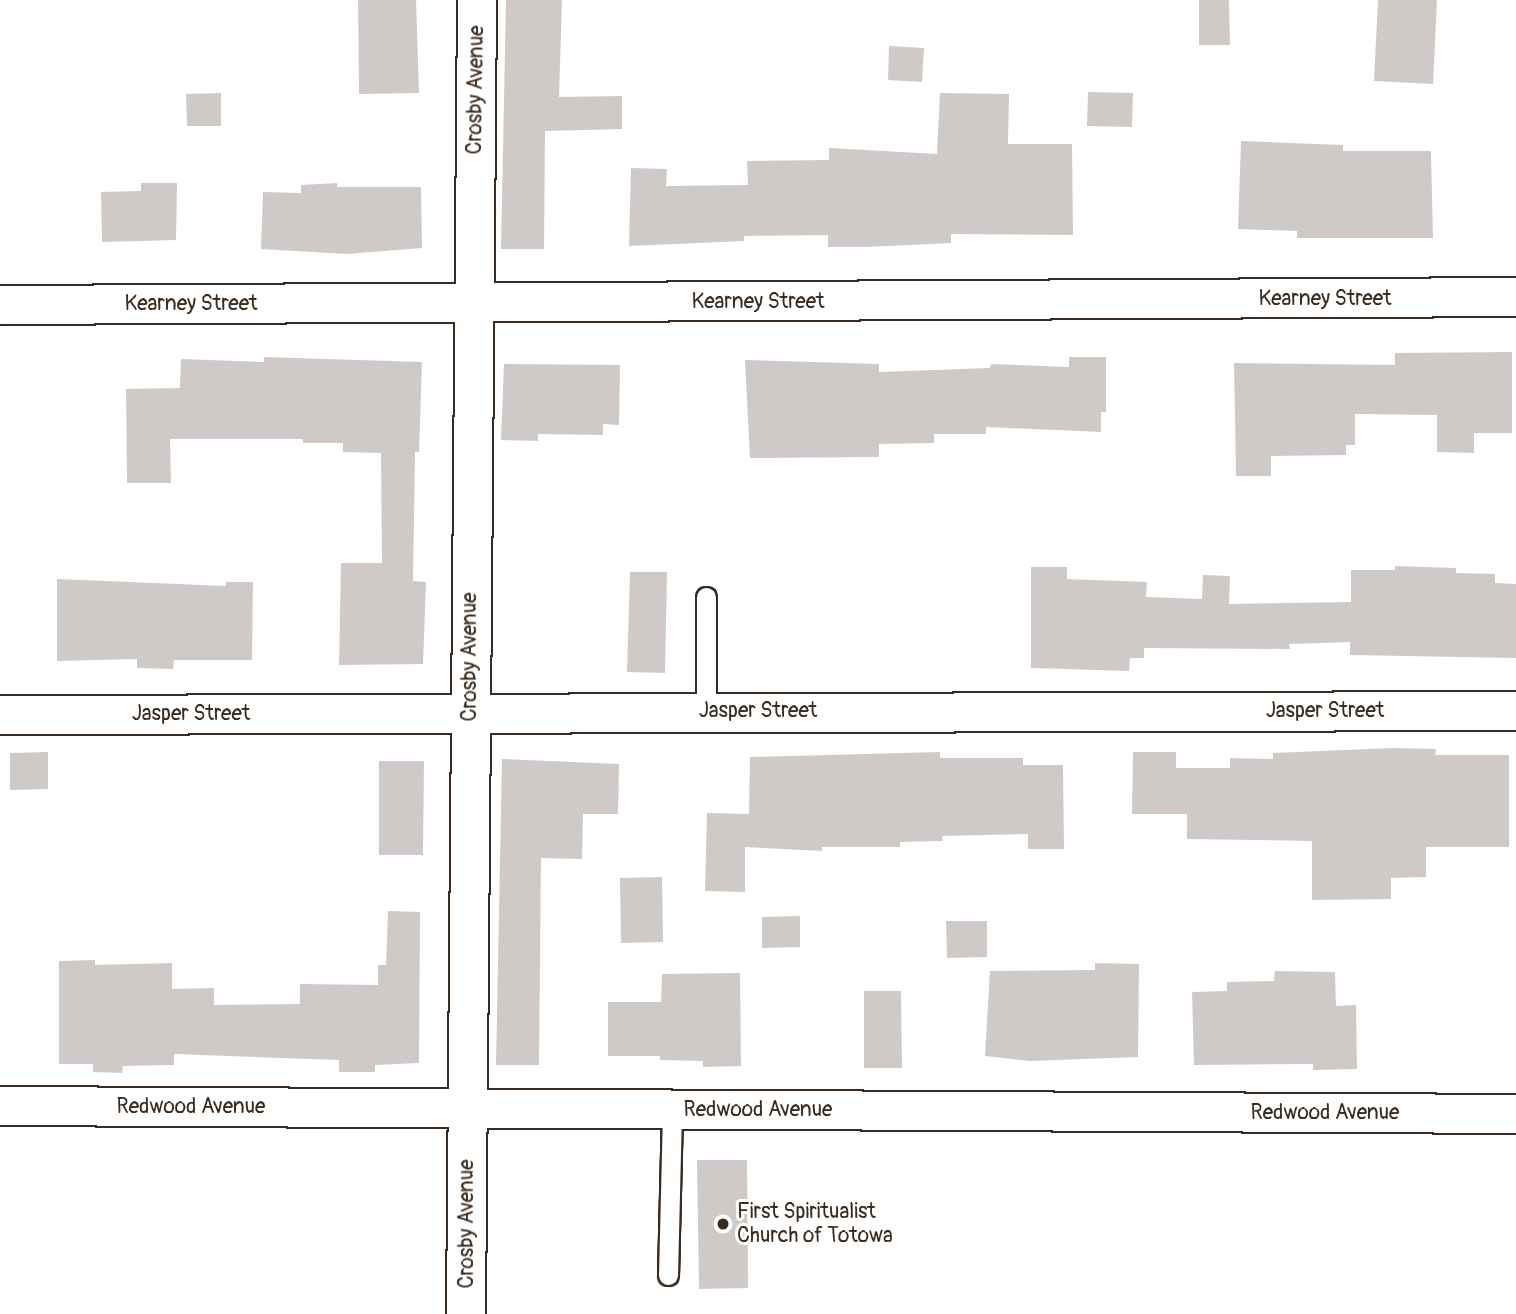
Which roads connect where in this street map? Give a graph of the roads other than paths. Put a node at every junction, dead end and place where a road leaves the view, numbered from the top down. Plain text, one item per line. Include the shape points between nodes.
1 (477, 0) edge
2 (1516, 298) edge
3 (472, 303) junction
4 (0, 305) edge
5 (706, 597) dead end
6 (1516, 711) edge
7 (706, 712) junction
8 (470, 713) junction
9 (0, 715) edge
10 (0, 1106) edge
11 (467, 1109) junction
12 (672, 1110) junction
13 (1516, 1114) edge
14 (668, 1275) dead end
15 (467, 1314) edge

1 - 3 street, Crosby Avenue
2 - 3 street, Kearney Street
3 - 4 street, Kearney Street
3 - 8 street, Crosby Avenue
5 - 7 lane
6 - 7 street, Jasper Street
7 - 8 street, Jasper Street
8 - 9 street, Jasper Street
8 - 11 street, Crosby Avenue
10 - 11 street, Redwood Avenue
11 - 12 street, Redwood Avenue
11 - 15 street, Crosby Avenue
12 - 13 street, Redwood Avenue
12 - 14 lane

